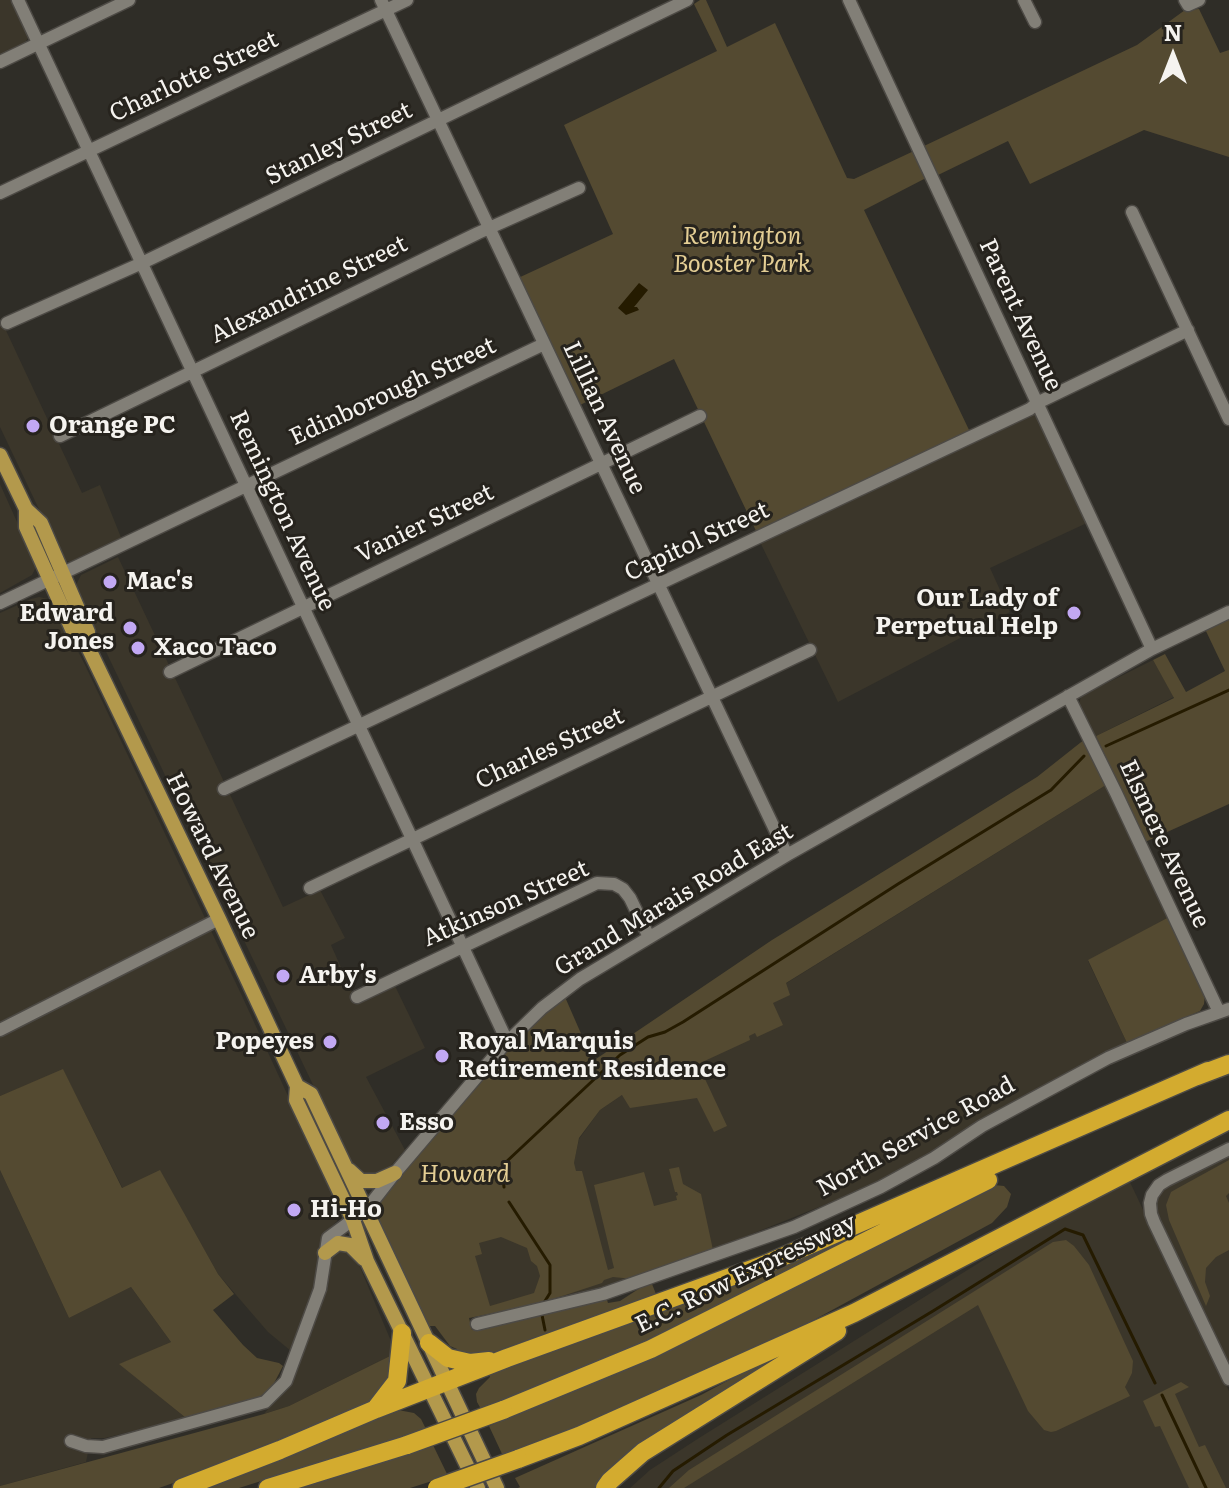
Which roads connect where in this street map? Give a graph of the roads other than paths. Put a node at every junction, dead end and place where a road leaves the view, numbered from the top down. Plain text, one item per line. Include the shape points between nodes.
1 (18, 0) edge
2 (129, 0) edge
3 (407, 0) edge
4 (687, 0) edge
5 (849, 0) edge
6 (1024, 0) edge
7 (1185, 0) edge
8 (1199, 0) edge
9 (383, 5) edge
10 (1035, 22) dead end
11 (38, 43) junction
12 (0, 62) edge
13 (438, 121) junction
14 (89, 151) junction
15 (579, 188) dead end
16 (0, 193) edge
17 (1132, 212) dead end
18 (489, 228) junction
19 (142, 263) junction
20 (7, 323) dead end
21 (1188, 330) junction
22 (544, 344) junction
23 (192, 371) junction
24 (1037, 403) junction
25 (700, 416) dead end
26 (1229, 419) edge
27 (60, 436) dead end
28 (0, 455) edge
29 (601, 464) junction
30 (246, 486) junction
31 (56, 576) junction
32 (659, 584) junction
33 (0, 603) edge
34 (303, 608) junction
35 (1229, 612) edge
36 (1152, 649) junction
37 (810, 650) dead end
38 (170, 672) dead end
39 (1068, 696) junction
40 (712, 697) junction
41 (359, 726) junction
42 (224, 789) dead end
43 (412, 839) junction
44 (787, 855) junction
45 (310, 888) dead end
46 (219, 919) junction
47 (649, 937) junction
48 (463, 947) junction
49 (357, 997) dead end
50 (1224, 1010) edge
51 (0, 1030) edge
52 (507, 1041) junction
53 (1229, 1064) edge
54 (1208, 1071) junction
55 (297, 1086) junction
56 (1229, 1120) edge
57 (1229, 1149) edge
58 (346, 1169) junction
59 (395, 1173) junction
60 (366, 1210) junction
61 (353, 1220) junction
62 (325, 1253) junction
63 (367, 1261) junction
64 (954, 1261) junction
65 (477, 1324) dead end
66 (402, 1333) junction
67 (429, 1343) junction
68 (507, 1358) junction
69 (1229, 1379) edge
70 (447, 1382) junction
71 (428, 1389) junction
72 (376, 1409) junction
73 (71, 1441) dead end
74 (520, 1463) junction
75 (182, 1488) edge
76 (268, 1488) edge
77 (437, 1488) edge
78 (471, 1488) edge
79 (478, 1488) edge
80 (497, 1488) edge
81 (605, 1488) edge

1 - 11 street, Remington Avenue
2 - 11 street
3 - 9 street, Charlotte Street
4 - 13 street, Stanley Street
5 - 24 street, Parent Avenue
6 - 10 street
7 - 8 street via 1188,5
9 - 13 street, Lillian Avenue
9 - 14 street, Charlotte Street
11 - 12 street
11 - 14 street, Remington Avenue
13 - 18 street, Lillian Avenue
13 - 19 street, Stanley Street
14 - 16 street, Charlotte Street
14 - 19 street, Remington Avenue
15 - 18 street, Alexandrine Street
17 - 21 street
18 - 22 street, Lillian Avenue
18 - 23 street, Alexandrine Street
19 - 20 street, Stanley Street
19 - 23 street, Remington Avenue
21 - 24 street, Capitol Street
21 - 26 street
22 - 29 street, Lillian Avenue
22 - 30 street, Edinborough Street
23 - 27 street, Alexandrine Street
23 - 30 street, Remington Avenue
24 - 32 street, Capitol Street
24 - 36 street, Parent Avenue
25 - 29 street, Vanier Street
28 - 31 main road, Howard Avenue via 26,509 26,527
29 - 32 street, Lillian Avenue
29 - 34 street, Vanier Street
30 - 31 street, Edinborough Street
30 - 34 street, Remington Avenue
31 - 33 street, Edinborough Street
31 - 46 main road, Howard Avenue via 75,636 87,645
32 - 40 street, Lillian Avenue
32 - 41 street, Capitol Street
34 - 38 street, Vanier Street
34 - 41 street, Remington Avenue
35 - 36 street, Grand Marais Road East
36 - 39 street, Grand Marais Road East
37 - 40 street, Charles Street
39 - 44 street, Grand Marais Road East
39 - 50 street, Elsmere Avenue
40 - 43 street, Charles Street
40 - 44 street, Lillian Avenue
41 - 42 street, Capitol Street
41 - 43 street, Remington Avenue
43 - 45 street, Charles Street
43 - 48 street, Remington Avenue
44 - 47 street, Grand Marais Road East
46 - 51 street
46 - 55 main road, Howard Avenue
47 - 48 street, Atkinson Street via 623,889 597,883
47 - 52 street, Grand Marais Road East via 580,979
48 - 49 street, Atkinson Street
48 - 52 street, Remington Avenue
50 - 65 street, North Service Road via 1108,1058 894,1180 794,1227 603,1294
52 - 59 street, Grand Marais Road East
53 - 54 highway, E.C. Row Expressway
54 - 68 highway via 766,1264
54 - 76 highway, E.C. Row Expressway, bridge via 651,1349 407,1445
55 - 58 main road, Howard Avenue via 311,1094
55 - 61 main road, Howard Avenue via 296,1100
56 - 64 highway
57 - 69 street via 1159,1185 1150,1203 1154,1222
58 - 59 main road via 361,1181
58 - 60 main road, Howard Avenue
59 - 60 street, Grand Marais Road East
60 - 61 street, Grand Marais Road East
60 - 67 main road, Howard Avenue
61 - 62 street, Grand Marais Road East via 328,1238
61 - 63 main road, Howard Avenue
62 - 63 main road via 338,1243 350,1245
62 - 73 street, Grand Marais Road East via 320,1289 286,1381 265,1402 103,1447
63 - 66 main road, Howard Avenue
64 - 74 highway via 854,1313
64 - 81 highway via 643,1452
66 - 71 main road, Howard Avenue
66 - 72 highway via 397,1381
67 - 68 highway via 448,1358 470,1363
67 - 70 main road, Howard Avenue
68 - 70 highway
70 - 71 highway
70 - 80 main road, Howard Avenue
71 - 72 highway
71 - 79 main road, Howard Avenue
72 - 75 highway
74 - 77 highway, bridge
74 - 78 highway

